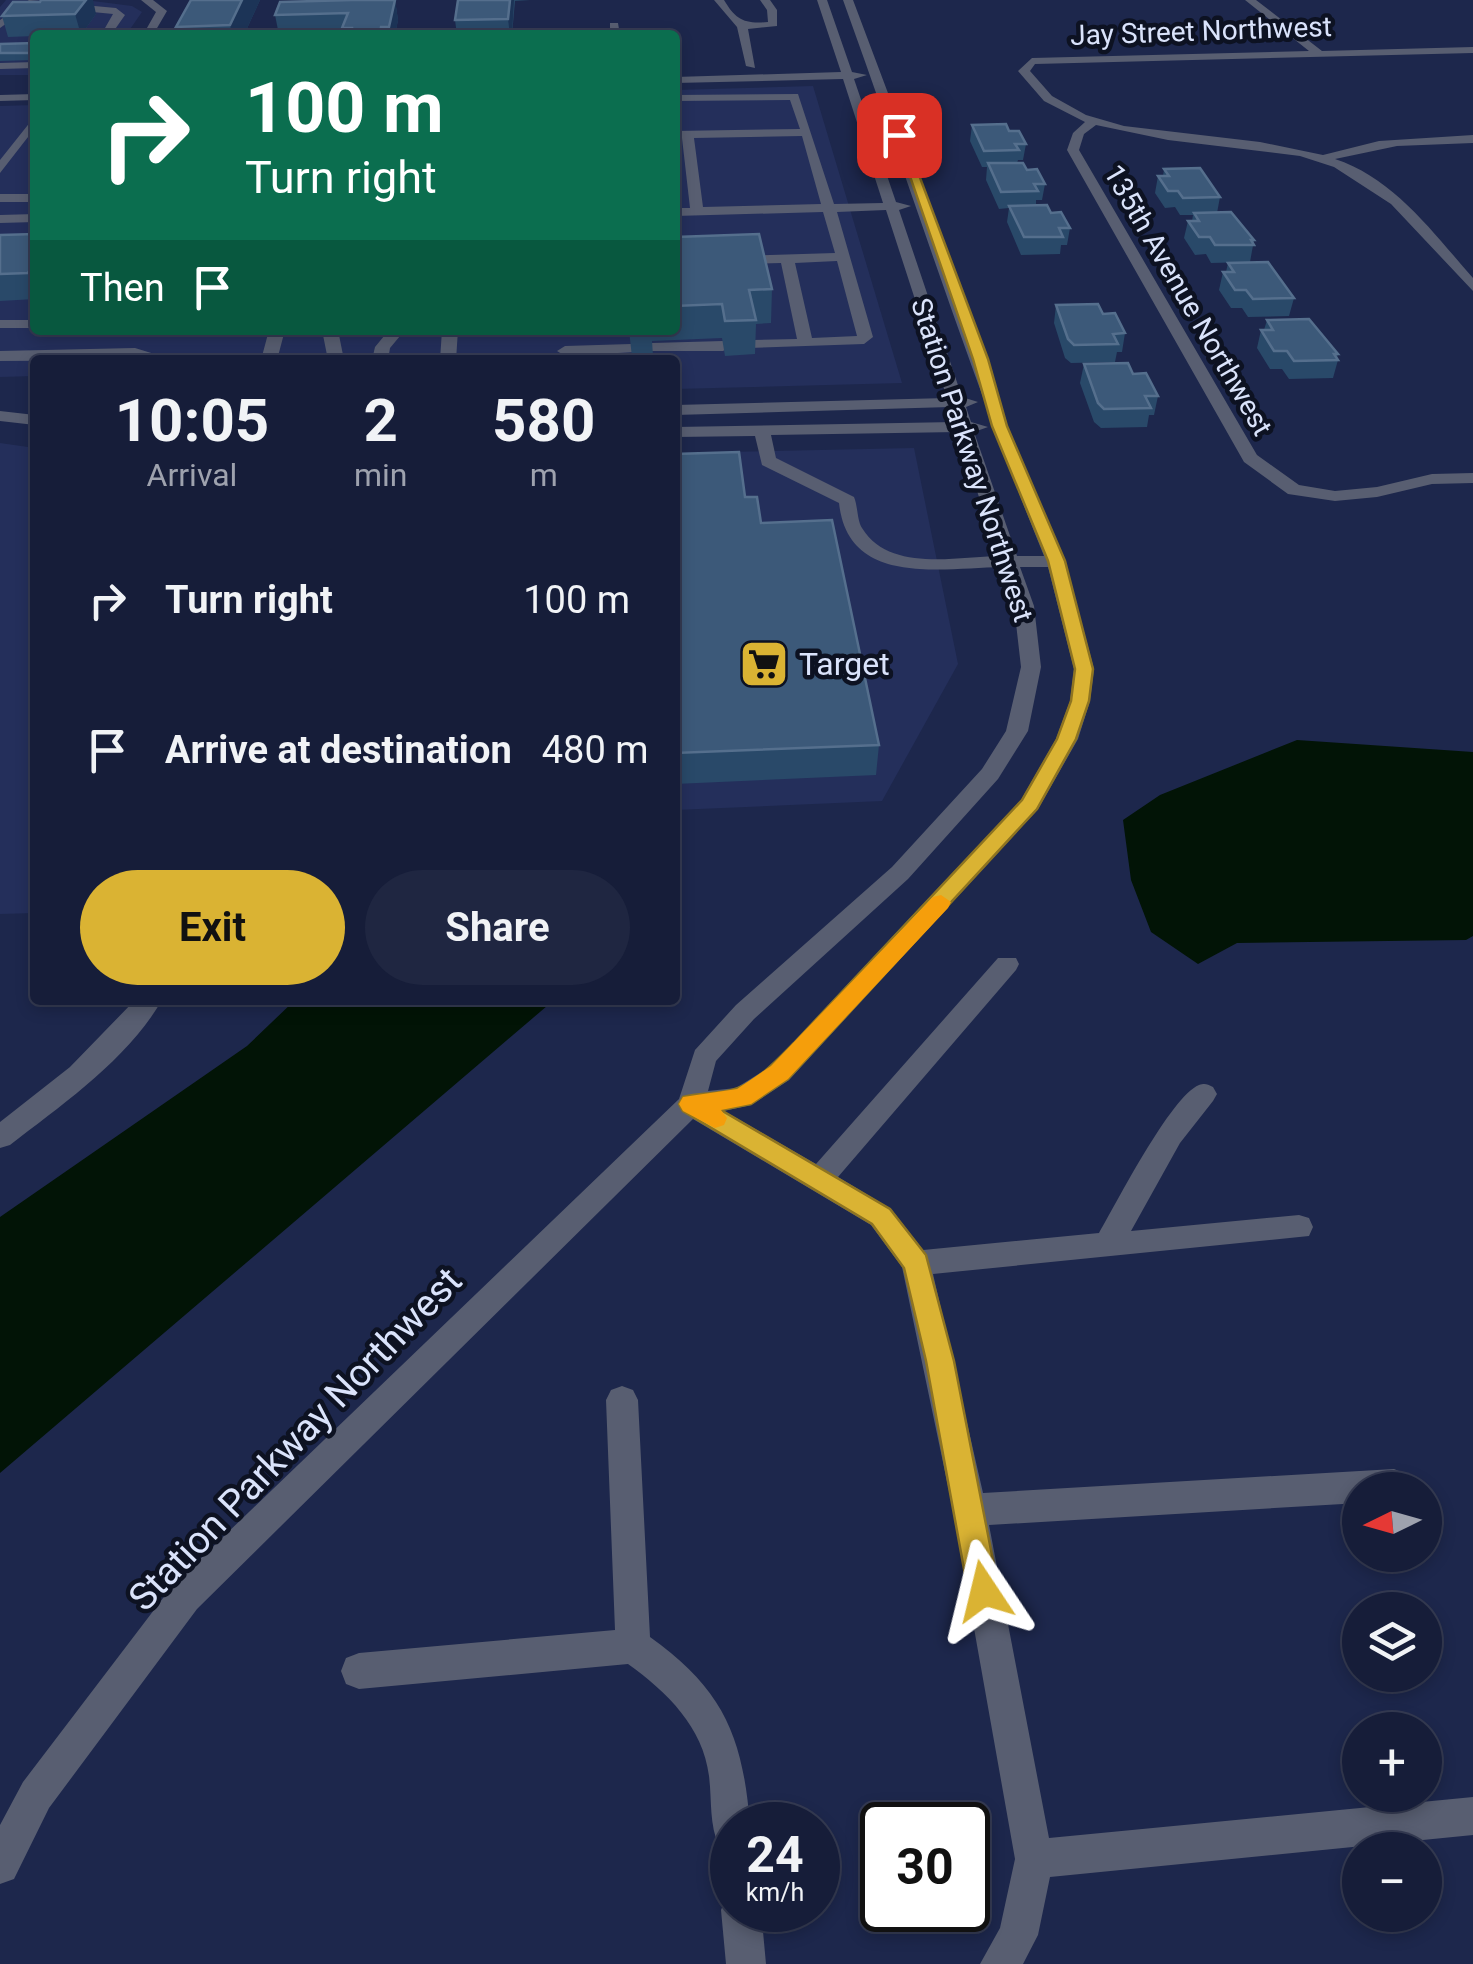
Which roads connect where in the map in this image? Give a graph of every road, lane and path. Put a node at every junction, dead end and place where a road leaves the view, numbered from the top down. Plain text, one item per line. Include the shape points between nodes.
1 (146, 0) edge
2 (718, 0) edge
3 (765, 0) edge
4 (822, 0) edge
5 (848, 0) edge
6 (1250, 0) edge
7 (31, 2) edge
8 (0, 25) edge
9 (742, 28) junction
10 (110, 30) edge
11 (151, 30) edge
12 (1473, 50) edge
13 (1318, 53) junction
14 (30, 65) edge
15 (0, 66) edge
16 (751, 66) junction
17 (680, 68) edge
18 (874, 68) junction
19 (842, 69) junction
20 (680, 80) edge
21 (0, 86) edge
22 (30, 97) edge
23 (0, 98) edge
24 (680, 98) edge
25 (30, 99) edge
26 (30, 100) edge
27 (0, 111) edge
28 (1093, 121) junction
29 (30, 127) edge
30 (807, 132) junction
31 (681, 134) edge
32 (1473, 139) edge
33 (1324, 159) junction
34 (0, 169) edge
35 (0, 198) edge
36 (30, 198) edge
37 (890, 206) junction
38 (924, 206) junction
39 (827, 208) junction
40 (697, 211) junction
41 (680, 212) edge
42 (30, 218) edge
43 (0, 219) edge
44 (843, 257) junction
45 (787, 258) junction
46 (680, 262) edge
47 (1473, 287) edge
48 (0, 324) edge
49 (30, 324) edge
50 (806, 343) junction
51 (753, 344) edge
52 (723, 346) edge
53 (652, 348) dead end
54 (631, 349) dead end
55 (68, 355) edge
56 (140, 355) edge
57 (574, 355) edge
58 (0, 356) edge
59 (30, 356) edge
60 (0, 401) edge
61 (992, 401) junction
62 (956, 402) junction
63 (30, 404) edge
64 (680, 410) edge
65 (0, 416) edge
66 (30, 419) edge
67 (1000, 426) junction
68 (964, 427) junction
69 (762, 430) junction
70 (680, 432) edge
71 (1473, 478) edge
72 (1056, 561) junction
73 (1010, 564) junction
74 (1006, 964) dead end
75 (146, 1005) edge
76 (1204, 1094) dead end
77 (691, 1104) junction
78 (0, 1137) edge
79 (820, 1178) junction
80 (1299, 1227) dead end
81 (1106, 1246) junction
82 (916, 1264) junction
83 (622, 1400) dead end
84 (1342, 1489) edge
85 (970, 1510) junction
86 (633, 1646) junction
87 (359, 1671) dead end
88 (728, 1802) edge
89 (1473, 1816) edge
90 (1034, 1858) junction
91 (0, 1865) edge
92 (743, 1932) edge
93 (746, 1964) edge
94 (1000, 1964) edge

1 - 11 street via 162,11
2 - 9 street
3 - 9 street via 773,24
4 - 19 street, Station Parkway Northwest
5 - 18 street, Station Parkway Northwest
6 - 13 street
7 - 8 street
7 - 10 street via 116,10 120,15
9 - 16 street
12 - 13 street, Jay Street Northwest
13 - 28 street, Jay Street Northwest via 1027,63 1024,71 1046,98
14 - 15 street
16 - 17 street
16 - 19 street
18 - 19 street
18 - 38 street, Station Parkway Northwest
19 - 20 street
19 - 37 street, Station Parkway Northwest
21 - 22 street
23 - 25 street
24 - 30 street via 794,96
26 - 27 street
28 - 33 street
28 - 71 street, 135th Avenue Northwest via 1073,150 1250,458 1294,490 1335,496
29 - 34 street
30 - 31 street
30 - 39 street
31 - 40 street
32 - 33 street via 1403,141
33 - 47 street via 1371,180
35 - 36 street
37 - 38 street
37 - 39 street
37 - 62 street, Station Parkway Northwest
38 - 61 street, Station Parkway Northwest
39 - 40 street
39 - 44 street
40 - 41 street
42 - 43 street
44 - 45 street
44 - 50 street via 866,337
45 - 46 street
45 - 50 street
48 - 49 street
50 - 51 street
52 - 53 street
54 - 57 street
55 - 56 street
58 - 59 street
60 - 63 street
61 - 62 street
61 - 67 street, Station Parkway Northwest
62 - 64 street
62 - 68 street, Station Parkway Northwest
65 - 66 street
67 - 68 street
67 - 72 street, Station Parkway Northwest
68 - 69 street
68 - 73 street, Station Parkway Northwest
69 - 70 street
69 - 73 street via 768,461 848,501 851,528 874,552 899,562
72 - 73 street
72 - 77 street, Station Parkway Northwest via 1084,669 1066,739 1030,804 780,1073 742,1098
73 - 77 street, Station Parkway Northwest via 1032,667 1017,731 990,774 900,873 745,1012 704,1058
74 - 79 street
75 - 78 street via 66,1087
76 - 81 street via 1170,1134
77 - 79 street
77 - 91 street, Station Parkway Northwest via 185,1597 36,1796
79 - 82 street via 881,1217
80 - 81 street
81 - 82 street
82 - 85 street
83 - 86 street
84 - 85 street
85 - 90 street
86 - 87 street
86 - 88 street via 667,1670 703,1710 722,1748
89 - 90 street
90 - 94 street via 1018,1935
92 - 93 street

